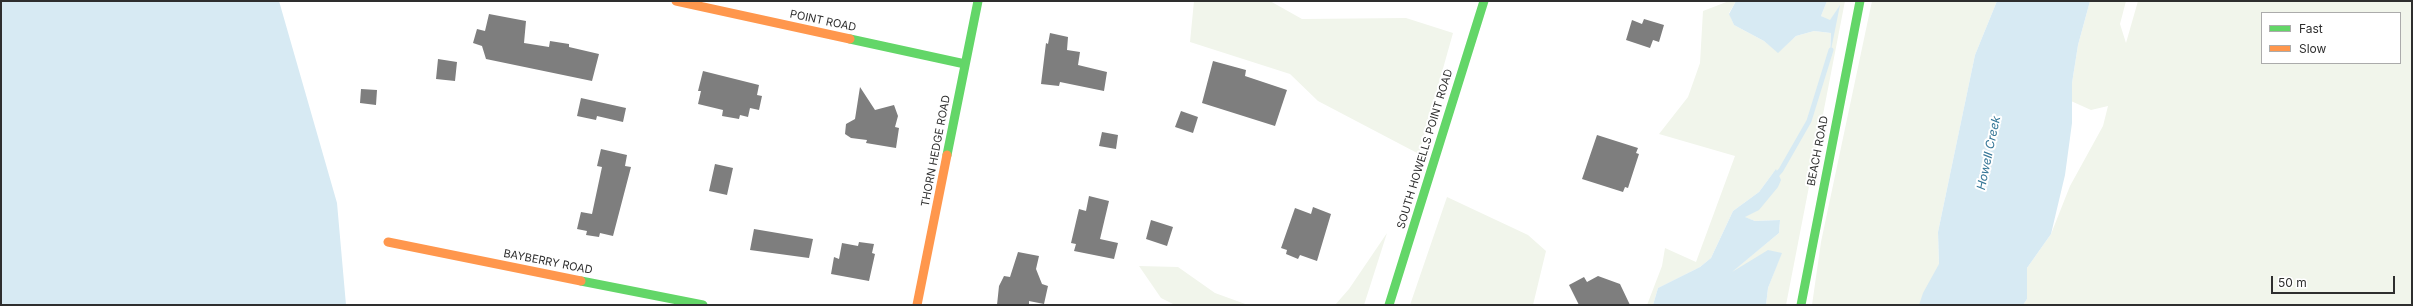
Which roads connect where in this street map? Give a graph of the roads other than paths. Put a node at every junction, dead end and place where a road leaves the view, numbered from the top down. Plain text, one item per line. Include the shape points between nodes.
1 (676, 1) edge
2 (978, 1) edge
3 (1484, 1) edge
4 (1860, 1) edge
5 (965, 64) junction
6 (388, 242) dead end
7 (703, 305) edge
8 (917, 305) edge
9 (1389, 305) edge
10 (1801, 305) edge

1 - 5 street, POINT ROAD
2 - 5 street, THORN HEDGE ROAD
3 - 9 street, SOUTH HOWELLS POINT ROAD
4 - 10 street, BEACH ROAD
5 - 8 street, THORN HEDGE ROAD
6 - 7 street, BAYBERRY ROAD

